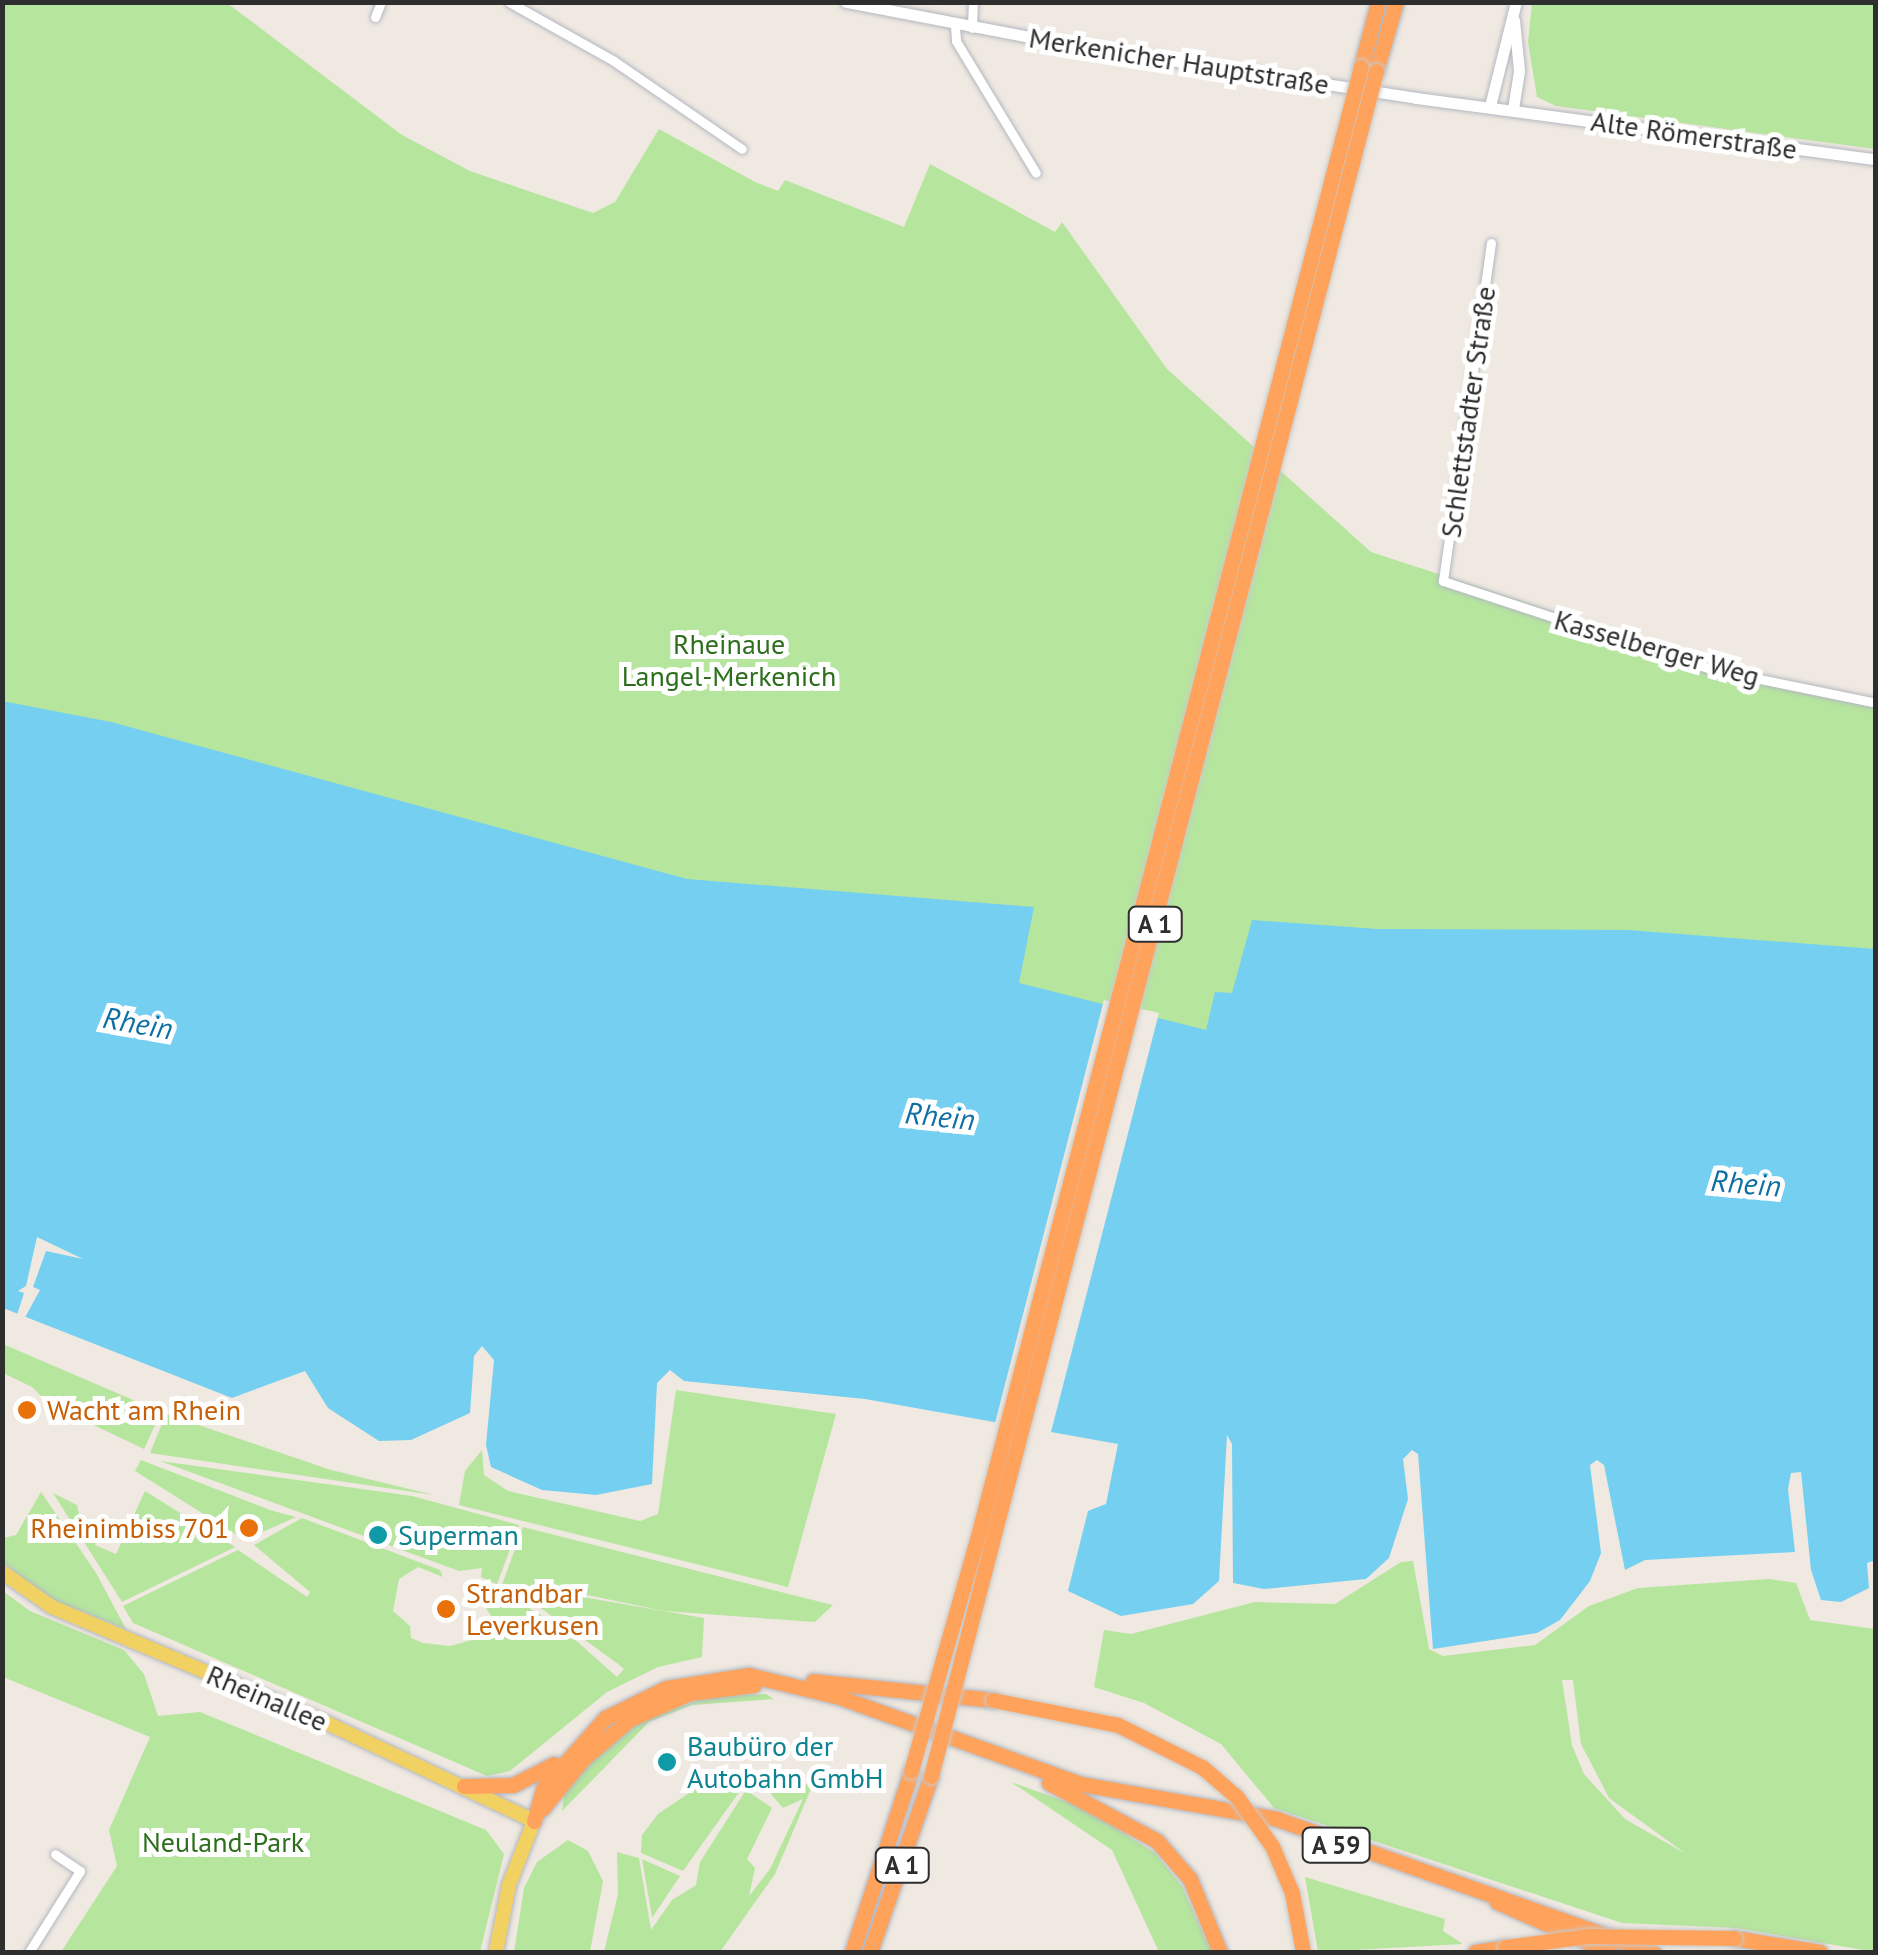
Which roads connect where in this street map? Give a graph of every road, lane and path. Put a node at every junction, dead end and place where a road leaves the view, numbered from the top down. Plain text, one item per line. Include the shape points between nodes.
1 (381, 2) edge
2 (509, 2) edge
3 (846, 2) edge
4 (973, 2) edge
5 (1378, 2) edge
6 (1396, 2) edge
7 (1516, 2) edge
8 (376, 17) dead end
9 (1513, 18) junction
10 (955, 26) junction
11 (972, 28) junction
12 (1368, 69) junction
13 (1490, 106) junction
14 (1514, 109) junction
15 (742, 149) dead end
16 (1876, 160) edge
17 (1036, 173) dead end
18 (1490, 243) dead end
19 (1442, 581) joint
20 (1876, 702) edge
21 (2, 1572) edge
22 (767, 1677) junction
23 (580, 1742) junction
24 (1049, 1783) junction
25 (464, 1786) junction
26 (534, 1821) junction
27 (55, 1854) dead end
28 (28, 1952) edge
29 (496, 1952) edge
30 (850, 1952) edge
31 (870, 1952) edge
32 (1220, 1952) edge
33 (1303, 1952) edge
34 (1476, 1952) edge
35 (1610, 1952) edge
36 (1653, 1952) edge
37 (1820, 1952) edge

1 - 8 street
2 - 15 street via 614,61
3 - 10 street, Merkenicher Hauptstraße
4 - 11 street
5 - 12 highway, A 1
6 - 12 highway, A 1
7 - 9 street
9 - 13 street
9 - 14 street via 1520,70
10 - 11 street, Merkenicher Hauptstraße
10 - 17 street via 956,41
11 - 13 street, Merkenicher Hauptstraße
12 - 30 highway, A 1, bridge via 984,1513 911,1771
12 - 31 highway, A 1, bridge via 931,1776
13 - 14 street, Merkenicher Hauptstraße
14 - 16 street, Alte Römerstraße
18 - 19 street, Schlettstadter Straße
19 - 20 street, Kasselberger Weg via 1711,669
21 - 25 main road, Rheinallee via 52,1607
22 - 23 highway, A 59 via 727,1676 666,1688 604,1718
22 - 33 highway, bridge via 994,1700 1118,1725 1202,1767 1237,1797 1272,1846 1292,1893
22 - 36 highway, A 59 via 1081,1784 1278,1819
23 - 25 highway via 523,1783
23 - 26 highway via 544,1787
24 - 26 highway, A 59 via 832,1702 740,1685 690,1693 630,1719 582,1759
24 - 32 highway via 1157,1841 1190,1880
24 - 35 highway, A 59 via 1112,1802 1288,1829 1456,1884
25 - 26 main road, Rheinallee
26 - 29 main road via 509,1885
27 - 28 street via 80,1871
34 - 37 highway, bridge via 1590,1936 1734,1938

